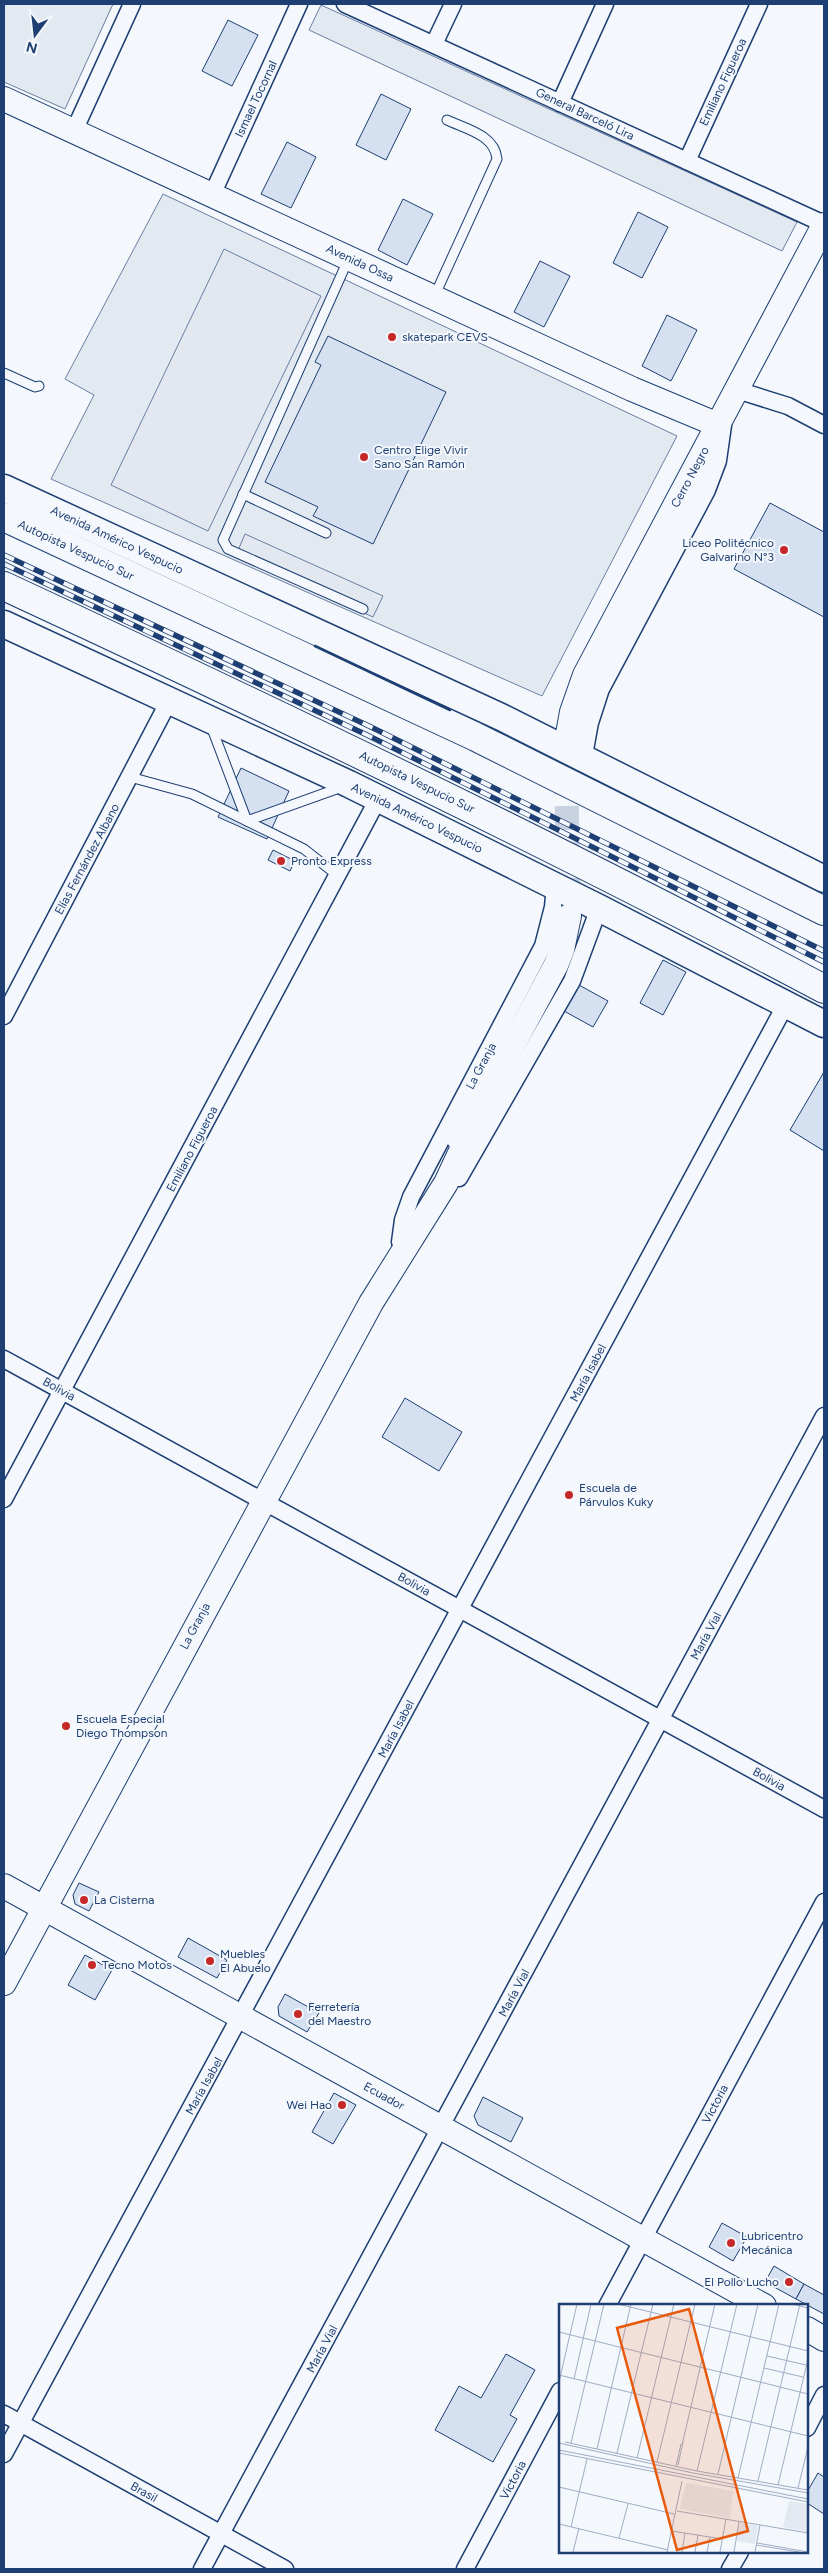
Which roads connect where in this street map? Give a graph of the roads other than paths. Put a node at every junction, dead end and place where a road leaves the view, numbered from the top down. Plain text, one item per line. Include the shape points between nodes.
1 (132, 4) edge
2 (299, 4) edge
3 (346, 4) edge
4 (453, 4) edge
5 (605, 4) edge
6 (759, 4) edge
7 (434, 44) junction
8 (4, 99) edge
9 (560, 103) junction
10 (447, 120) dead end
11 (74, 131) junction
12 (687, 161) junction
13 (212, 195) junction
14 (824, 225) edge
15 (349, 258) junction
16 (434, 297) junction
17 (4, 373) edge
18 (39, 386) dead end
19 (737, 390) junction
20 (718, 425) junction
21 (824, 425) edge
22 (4, 488) edge
23 (243, 494) junction
24 (4, 517) edge
25 (326, 533) dead end
26 (4, 586) edge
27 (363, 609) dead end
28 (4, 624) edge
29 (169, 701) junction
30 (208, 719) junction
31 (574, 744) junction
32 (130, 777) junction
33 (349, 784) junction
34 (378, 799) junction
35 (247, 821) junction
36 (337, 875) junction
37 (824, 879) edge
38 (555, 886) junction
39 (598, 908) junction
40 (824, 910) edge
41 (569, 916) tunnel mouth
42 (824, 989) edge
43 (786, 1004) junction
44 (4, 1016) edge
45 (824, 1024) edge
46 (469, 1126) junction
47 (424, 1223) junction
48 (400, 1242) junction
49 (390, 1270) junction
50 (4, 1359) edge
51 (64, 1391) junction
52 (824, 1416) edge
53 (4, 1499) edge
54 (262, 1501) junction
55 (461, 1609) junction
56 (661, 1720) junction
57 (824, 1810) edge
58 (4, 1886) edge
59 (824, 1902) edge
60 (44, 1909) junction
61 (4, 1983) edge
62 (241, 2017) junction
63 (441, 2128) junction
64 (642, 2239) junction
65 (607, 2304) edge
66 (760, 2304) edge
67 (808, 2330) edge
68 (824, 2339) edge
69 (559, 2393) edge
70 (824, 2395) edge
71 (4, 2414) edge
72 (20, 2423) junction
73 (808, 2426) edge
74 (4, 2454) edge
75 (221, 2535) junction
76 (739, 2553) edge
77 (202, 2569) edge
78 (285, 2569) edge
79 (465, 2569) edge
80 (730, 2569) edge

1 - 11 street
2 - 13 street, Ismael Tocornal
3 - 7 street, General Barceló Lira
4 - 7 street
5 - 9 street
6 - 12 street, Emiliano Figueroa
7 - 9 street, General Barceló Lira
8 - 11 street, Avenida Ossa
9 - 12 street, General Barceló Lira
10 - 16 lane via 488,139 497,159
11 - 13 street, Avenida Ossa
12 - 14 street, General Barceló Lira
13 - 15 street, Avenida Ossa
14 - 19 street
15 - 16 street, Avenida Ossa
15 - 23 lane
16 - 20 street, Avenida Ossa
17 - 18 lane via 35,388
19 - 20 street
19 - 21 street via 788,406
20 - 31 main road via 713,460 702,489 596,688
22 - 31 main road, Avenida Américo Vespucio
23 - 25 lane
23 - 27 lane via 224,537 228,549
24 - 40 highway, Autopista Vespucio Sur via 450,725
26 - 42 highway, Autopista Vespucio Sur via 432,789
28 - 29 main road, Avenida Américo Vespucio
29 - 30 main road, Avenida Américo Vespucio
29 - 32 street, Elías Fernández Albano
30 - 33 main road, Avenida Américo Vespucio
30 - 35 lane
31 - 37 main road, Avenida Américo Vespucio
32 - 35 lane via 192,794
32 - 44 street, Elías Fernández Albano
33 - 34 main road, Avenida Américo Vespucio
33 - 35 lane
34 - 36 street, Emiliano Figueroa
34 - 38 main road, Avenida Américo Vespucio
35 - 36 lane via 304,849
36 - 51 street, Emiliano Figueroa
38 - 39 main road, Avenida Américo Vespucio
38 - 48 street, La Granja via 543,946 411,1197
39 - 43 main road, Avenida Américo Vespucio
39 - 47 street, La Granja via 572,981 475,1152
41 - 46 street, La Granja via 556,965
43 - 45 main road, Avenida Américo Vespucio
43 - 55 street, María Isabel
46 - 47 street, La Granja via 461,1151
46 - 48 street, La Granja via 442,1164
47 - 49 street, La Granja
48 - 49 street, La Granja
49 - 54 street, La Granja
50 - 51 street, Bolivia
51 - 53 street, Emiliano Figueroa
51 - 54 street, Bolivia
52 - 56 street, María Vial
54 - 55 street, Bolivia
54 - 60 street, La Granja
55 - 56 street, Bolivia
55 - 62 street, María Isabel
56 - 57 street, Bolivia
56 - 63 street, María Vial
58 - 60 street, Ecuador
59 - 64 street, Victoria
60 - 61 street, La Granja
60 - 62 street, Ecuador
62 - 63 street, Ecuador
62 - 72 street, María Isabel
63 - 64 street, Ecuador
63 - 75 street, María Vial
64 - 65 street, Victoria
64 - 66 street, Ecuador
67 - 68 street
69 - 79 street, Victoria
70 - 73 street
71 - 72 street, Brasil
72 - 74 street, María Isabel
72 - 75 street, Brasil
75 - 77 street, María Vial
75 - 78 street, Brasil
76 - 80 street

